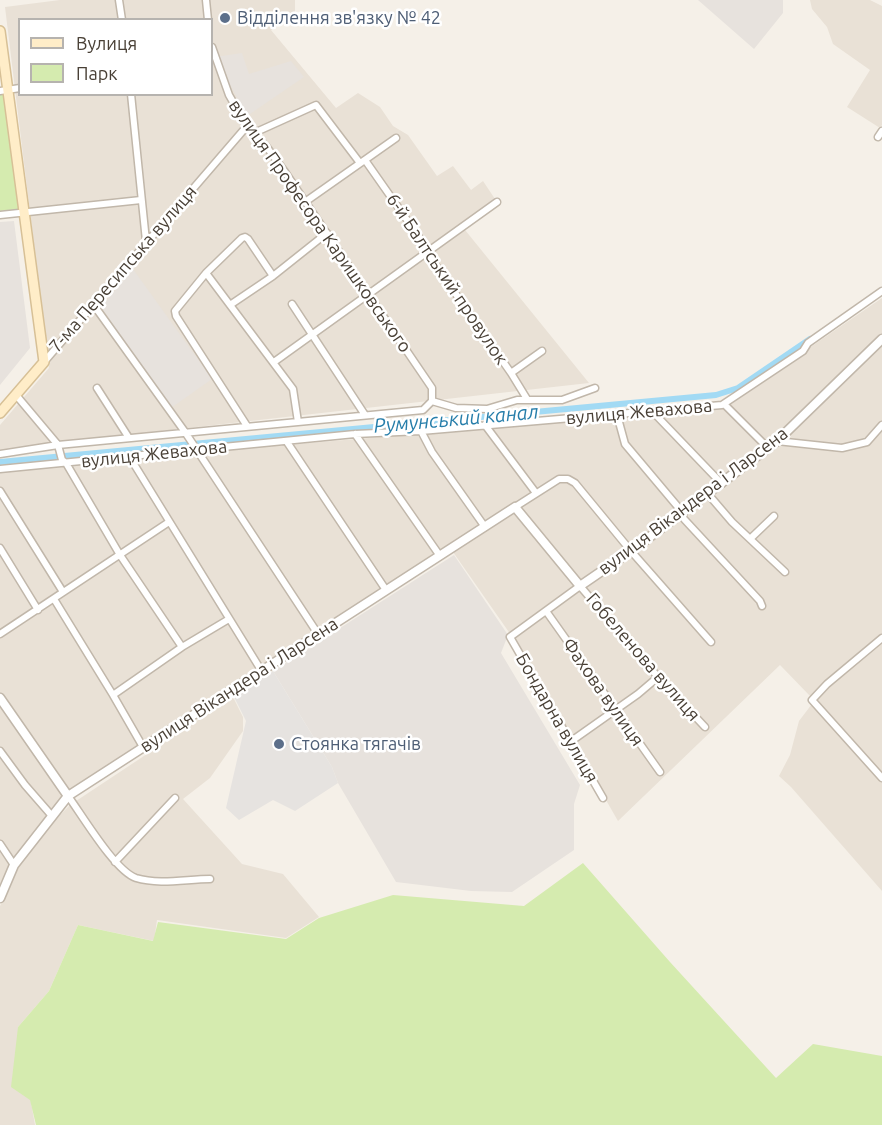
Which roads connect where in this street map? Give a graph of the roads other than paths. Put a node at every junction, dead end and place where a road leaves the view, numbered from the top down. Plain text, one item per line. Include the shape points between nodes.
1 (119, 0) edge
2 (206, 0) edge
3 (122, 18) edge
4 (208, 18) edge
5 (0, 31) edge
6 (213, 58) edge
7 (4, 90) edge
8 (131, 96) edge
9 (247, 126) junction
10 (254, 133) junction
11 (396, 138) dead end
12 (362, 161) junction
13 (141, 200) junction
14 (305, 202) junction
15 (497, 202) dead end
16 (23, 212) junction
17 (0, 215) edge
18 (327, 233) junction
19 (146, 241) junction
20 (428, 252) junction
21 (206, 273) junction
22 (273, 276) junction
23 (881, 294) edge
24 (369, 295) junction
25 (93, 304) junction
26 (292, 304) dead end
27 (230, 305) junction
28 (313, 334) junction
29 (882, 339) edge
30 (542, 351) dead end
31 (44, 362) junction
32 (274, 362) junction
33 (511, 373) junction
34 (97, 388) dead end
35 (595, 388) dead end
36 (16, 395) junction
37 (527, 399) junction
38 (432, 401) junction
39 (724, 404) junction
40 (651, 411) junction
41 (0, 413) edge
42 (619, 414) junction
43 (365, 416) junction
44 (298, 422) junction
45 (484, 425) junction
46 (882, 425) edge
47 (247, 426) junction
48 (421, 431) junction
49 (186, 433) junction
50 (355, 434) junction
51 (129, 438) junction
52 (777, 441) junction
53 (287, 442) junction
54 (58, 446) junction
55 (195, 448) junction
56 (768, 448) junction
57 (0, 453) edge
58 (129, 456) junction
59 (64, 462) junction
60 (0, 469) edge
61 (722, 484) junction
62 (0, 491) edge
63 (536, 493) junction
64 (708, 494) junction
65 (515, 507) junction
66 (681, 514) junction
67 (774, 516) dead end
68 (169, 522) junction
69 (485, 527) junction
70 (750, 540) junction
71 (0, 548) edge
72 (631, 551) junction
73 (120, 555) junction
74 (440, 556) junction
75 (785, 572) dead end
76 (580, 586) junction
77 (386, 590) junction
78 (63, 592) junction
79 (54, 599) junction
80 (762, 606) dead end
81 (38, 610) junction
82 (546, 611) junction
83 (229, 619) junction
84 (0, 634) edge
85 (318, 634) junction
86 (510, 637) joint
87 (711, 642) dead end
88 (881, 642) edge
89 (182, 647) junction
90 (261, 670) junction
91 (658, 677) junction
92 (113, 695) junction
93 (0, 698) edge
94 (615, 710) junction
95 (705, 727) dead end
96 (570, 742) junction
97 (143, 747) junction
98 (0, 751) edge
99 (660, 772) dead end
100 (882, 778) edge
101 (68, 796) junction
102 (175, 798) dead end
103 (603, 798) dead end
104 (52, 816) junction
105 (0, 844) edge
106 (115, 862) junction
107 (14, 865) junction
108 (210, 879) dead end
109 (0, 898) edge

1 - 3 street
2 - 4 street
5 - 7 main road
6 - 9 street, вулиця Професора Каришковського
7 - 16 main road
8 - 13 street
9 - 10 street, вулиця Професора Каришковського
9 - 19 street, 7-ма Пересипська вулиця
10 - 12 street, 6-й Балтський провулок via 316,105
10 - 14 street, вулиця Професора Каришковського
11 - 12 street
12 - 14 street
12 - 20 street, 6-й Балтський провулок
13 - 16 street
13 - 19 street
14 - 18 street, вулиця Професора Каришковського
15 - 20 street
16 - 17 street
16 - 31 main road
18 - 22 street
18 - 24 street, вулиця Професора Каришковського
19 - 25 street, 7-ма Пересипська вулиця
20 - 24 street
20 - 33 street, 6-й Балтський провулок
21 - 22 street via 245,237
21 - 27 street
21 - 47 street via 175,311 176,316
22 - 27 street
23 - 39 street, вулиця Жевахова
24 - 28 street
24 - 38 street, вулиця Професора Каришковського via 432,388
25 - 31 street, 7-ма Пересипська вулиця
25 - 49 street
26 - 28 street
27 - 32 street
28 - 32 street
28 - 43 street
29 - 52 street, вулиця Вікандера і Ларсена
30 - 33 street
31 - 36 main road, 7-ма Пересипська вулиця
32 - 44 street via 292,389
33 - 37 street, 6-й Балтський провулок
34 - 51 street
35 - 37 street via 562,400
36 - 41 main road, 7-ма Пересипська вулиця
36 - 54 street
37 - 38 street via 487,409 456,408
38 - 43 street via 423,410
39 - 40 street, вулиця Жевахова
39 - 56 street
40 - 42 street, вулиця Жевахова
40 - 61 street
42 - 45 street, вулиця Жевахова
42 - 66 street via 625,444
43 - 44 street
44 - 47 street
45 - 48 street, вулиця Жевахова
45 - 63 street
46 - 52 street via 867,442 852,447 833,449
47 - 49 street
48 - 50 street, вулиця Жевахова
48 - 69 street
49 - 51 street
49 - 55 street
50 - 53 street, вулиця Жевахова
50 - 74 street
51 - 54 street
52 - 56 street, вулиця Вікандера і Ларсена
53 - 55 street, вулиця Жевахова
53 - 77 street
54 - 57 street
54 - 59 street
55 - 58 street, вулиця Жевахова
55 - 85 street
56 - 61 street, вулиця Вікандера і Ларсена
58 - 59 street, вулиця Жевахова
58 - 68 street
59 - 60 street, вулиця Жевахова
59 - 73 street
61 - 64 street, вулиця Вікандера і Ларсена
62 - 78 street
63 - 65 street, вулиця Вікандера і Ларсена
63 - 72 street, вулиця Вікандера і Ларсена via 559,478 575,483
64 - 66 street, вулиця Вікандера і Ларсена
64 - 70 street
65 - 69 street, вулиця Вікандера і Ларсена
65 - 76 street, вулиця Вікандера і Ларсена
66 - 72 street, вулиця Вікандера і Ларсена
66 - 80 street
67 - 70 street
68 - 73 street
68 - 83 street
69 - 74 street, вулиця Вікандера і Ларсена
70 - 75 street
71 - 81 street
72 - 76 street, вулиця Вікандера і Ларсена
72 - 87 street
73 - 78 street
73 - 89 street
74 - 77 street, вулиця Вікандера і Ларсена
76 - 82 street, вулиця Вікандера і Ларсена
76 - 91 street, Гобеленова вулиця
77 - 85 street, вулиця Вікандера і Ларсена
78 - 79 street
79 - 81 street
79 - 92 street
81 - 84 street
82 - 86 street, вулиця Вікандера і Ларсена
82 - 94 street, Фахова вулиця
83 - 89 street
83 - 90 street
85 - 90 street, вулиця Вікандера і Ларсена
86 - 96 street, Бондарна вулиця
88 - 100 street via 812,700
89 - 92 street
90 - 97 street, вулиця Вікандера і Ларсена
91 - 94 street
91 - 95 street, Гобеленова вулиця
92 - 97 street
93 - 101 street
94 - 96 street
94 - 99 street, Фахова вулиця
96 - 103 street, Бондарна вулиця
97 - 101 street, вулиця Вікандера і Ларсена
98 - 104 street
101 - 104 street, вулиця Вікандера і Ларсена
101 - 106 street
102 - 106 street
104 - 107 street, вулиця Вікандера і Ларсена
105 - 107 street
106 - 108 street via 135,877 165,881
107 - 109 street, вулиця Вікандера і Ларсена

